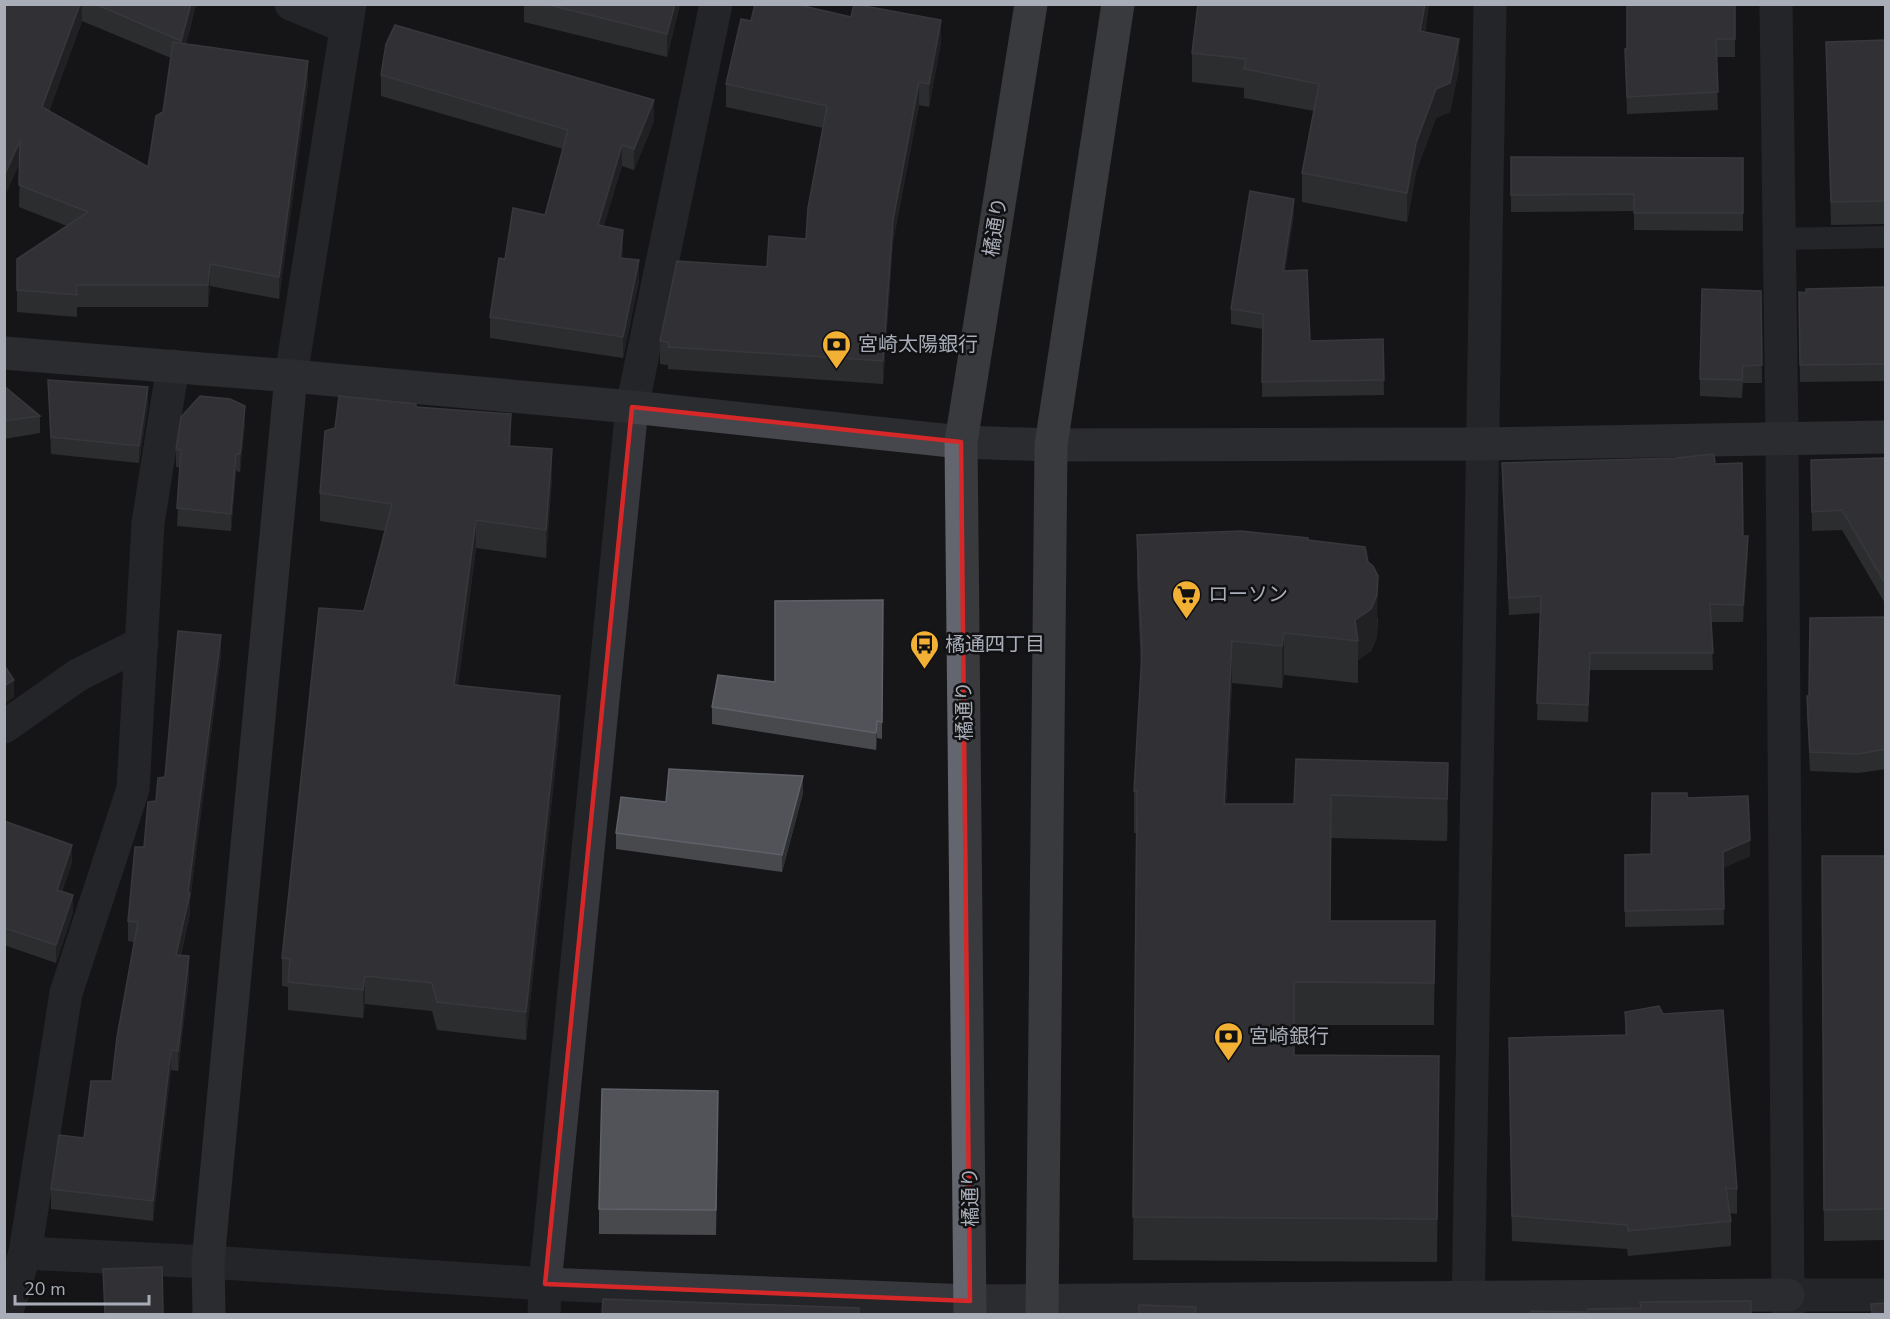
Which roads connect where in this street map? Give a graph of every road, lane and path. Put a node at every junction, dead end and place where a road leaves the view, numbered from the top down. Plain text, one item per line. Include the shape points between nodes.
1 (291, 4) edge
2 (716, 4) edge
3 (1031, 4) edge
4 (1118, 4) edge
5 (1490, 4) edge
6 (1776, 4) edge
7 (348, 16) edge
8 (1886, 237) edge
9 (1779, 239) junction
10 (4, 353) edge
11 (172, 366) junction
12 (291, 376) junction
13 (632, 407) junction
14 (1886, 437) edge
15 (1782, 438) junction
16 (961, 442) junction
17 (1482, 444) junction
18 (1051, 445) junction
19 (142, 643) junction
20 (4, 727) edge
21 (25, 1253) junction
22 (208, 1262) junction
23 (1886, 1295) edge
24 (544, 1299) edge
25 (1788, 1305) edge
26 (1468, 1306) edge
27 (970, 1308) edge
28 (1042, 1308) edge
29 (6, 1314) edge
30 (208, 1314) edge

1 - 7 street
2 - 13 street
3 - 16 highway, 橘通り
4 - 18 highway
5 - 17 street
6 - 9 street
7 - 12 street
8 - 9 lane
9 - 15 street
10 - 11 street
11 - 12 street
11 - 19 street via 148,523
12 - 13 street
12 - 22 street
13 - 16 street
13 - 24 street
14 - 15 street
15 - 17 street
15 - 25 street
16 - 18 street
16 - 27 highway, 橘通り
17 - 18 street
17 - 26 street
18 - 28 highway
19 - 20 street via 78,675
19 - 21 street via 133,789 66,993
21 - 22 street
21 - 29 street
22 - 24 street
22 - 30 street
23 - 25 street
24 - 27 street
25 - 26 street
26 - 28 street
27 - 28 street

